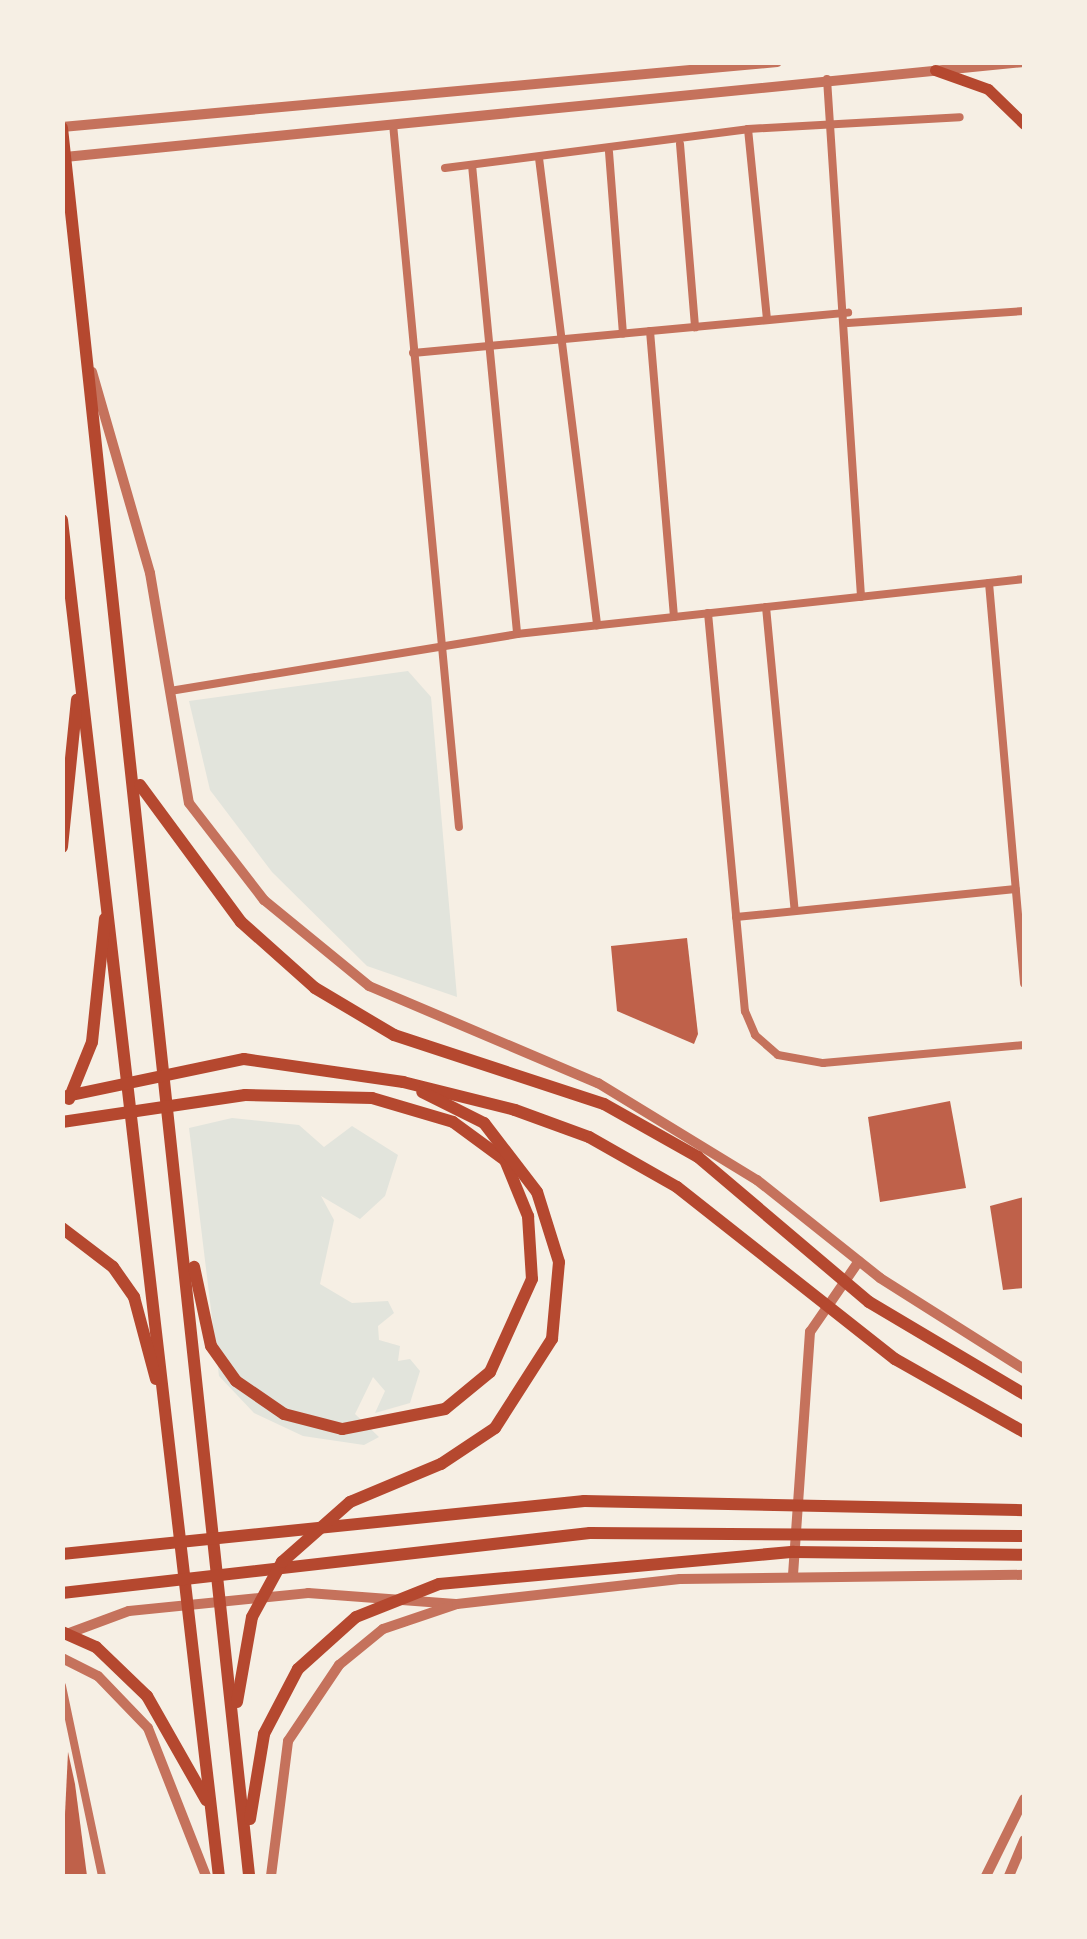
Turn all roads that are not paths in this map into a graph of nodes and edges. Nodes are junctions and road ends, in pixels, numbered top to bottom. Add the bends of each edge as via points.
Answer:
1 (777, 62) edge
2 (1024, 62) edge
3 (648, 68) edge
4 (935, 70) junction
5 (827, 79) junction
6 (960, 117) dead end
7 (393, 124) junction
8 (1024, 124) edge
9 (831, 126) junction
10 (62, 127) edge
11 (748, 128) junction
12 (680, 144) junction
13 (609, 152) junction
14 (65, 156) edge
15 (539, 158) junction
16 (472, 165) junction
17 (445, 168) dead end
18 (1024, 311) edge
19 (848, 313) junction
20 (766, 320) junction
21 (848, 324) junction
22 (694, 327) junction
23 (650, 331) junction
24 (623, 334) junction
25 (556, 340) junction
26 (488, 346) junction
27 (413, 353) junction
28 (90, 366) junction
29 (62, 520) edge
30 (1024, 580) edge
31 (989, 583) junction
32 (861, 597) junction
33 (766, 607) junction
34 (708, 613) junction
35 (116, 616) junction
36 (674, 617) junction
37 (597, 625) junction
38 (517, 634) junction
39 (442, 646) junction
40 (78, 652) junction
41 (170, 690) junction
42 (458, 827) dead end
43 (62, 846) edge
44 (1016, 889) junction
45 (108, 892) junction
46 (796, 911) junction
47 (736, 917) junction
48 (1024, 982) edge
49 (1024, 1045) edge
50 (403, 1082) junction
51 (62, 1097) edge
52 (62, 1106) edge
53 (62, 1122) edge
54 (182, 1212) junction
55 (62, 1228) edge
56 (860, 1261) junction
57 (1024, 1369) edge
58 (1024, 1394) edge
59 (166, 1415) junction
60 (1024, 1432) edge
61 (1024, 1510) edge
62 (1024, 1536) edge
63 (794, 1552) junction
64 (62, 1554) edge
65 (1024, 1555) edge
66 (1024, 1574) edge
67 (793, 1575) junction
68 (62, 1592) edge
69 (457, 1604) junction
70 (62, 1634) edge
71 (62, 1658) edge
72 (62, 1686) edge
73 (66, 1729) edge
74 (234, 1734) junction
75 (1024, 1798) edge
76 (211, 1810) junction
77 (1024, 1840) edge
78 (102, 1876) edge
79 (206, 1876) edge
80 (219, 1876) edge
81 (250, 1876) edge
82 (271, 1876) edge
83 (986, 1876) edge
84 (1009, 1876) edge

1 - 3 street
2 - 4 street
3 - 10 street
4 - 5 street
4 - 8 main road via 988,89
5 - 7 street
5 - 9 street
6 - 9 street
7 - 14 street
7 - 27 street
9 - 11 street
9 - 19 street
10 - 14 highway
11 - 12 street
11 - 20 street
12 - 13 street
12 - 22 street
13 - 15 street
13 - 24 street
14 - 28 highway
15 - 16 street
15 - 25 street
16 - 17 street
16 - 26 street
18 - 21 street
19 - 20 street
19 - 21 street
20 - 22 street
21 - 32 street
22 - 23 street
23 - 24 street
23 - 36 street
24 - 25 street
25 - 26 street
25 - 37 street
26 - 27 street
26 - 38 street
27 - 39 street
28 - 35 highway
28 - 41 street via 150,573
29 - 40 highway
30 - 31 street
31 - 32 street
31 - 44 street
32 - 33 street
33 - 34 street
33 - 46 street
34 - 36 street
34 - 47 street
35 - 54 highway
35 - 58 highway via 142,796 241,922 315,988 394,1035 520,1071 651,1130 698,1158 870,1302
36 - 37 street
37 - 38 street
38 - 39 street
39 - 41 street
39 - 42 street
40 - 43 highway via 75,780
40 - 45 highway
41 - 56 street via 190,804 264,900 368,986 598,1082 757,1180
44 - 46 street
44 - 48 street
45 - 52 highway via 92,1042
45 - 59 highway
46 - 47 street
47 - 49 street via 744,1010 778,1055 823,1063
50 - 51 highway via 244,1059
50 - 60 highway via 514,1110 627,1156 726,1221 895,1359
50 - 74 highway via 484,1123 537,1192 559,1262 552,1339 495,1428 440,1464 350,1502 282,1562 241,1653
53 - 54 highway via 246,1096 372,1098 453,1122 505,1160 528,1216 532,1279 490,1372 445,1409 342,1429 284,1414 236,1381 212,1346
54 - 74 highway
55 - 59 highway via 112,1267 134,1298
56 - 57 street
56 - 63 street via 810,1332
59 - 76 highway
61 - 64 highway via 584,1501
62 - 68 highway via 714,1530 498,1541
63 - 65 highway
63 - 67 street
63 - 81 highway via 477,1577 356,1617 298,1668 264,1734 250,1800
66 - 67 street
67 - 69 street
69 - 70 street via 308,1592 129,1612
69 - 82 street via 383,1629 339,1665 288,1741
70 - 76 highway via 96,1647 148,1696
71 - 79 street via 98,1676 148,1728
72 - 73 street
73 - 78 street
74 - 81 highway
75 - 83 street
76 - 80 highway
77 - 84 street

